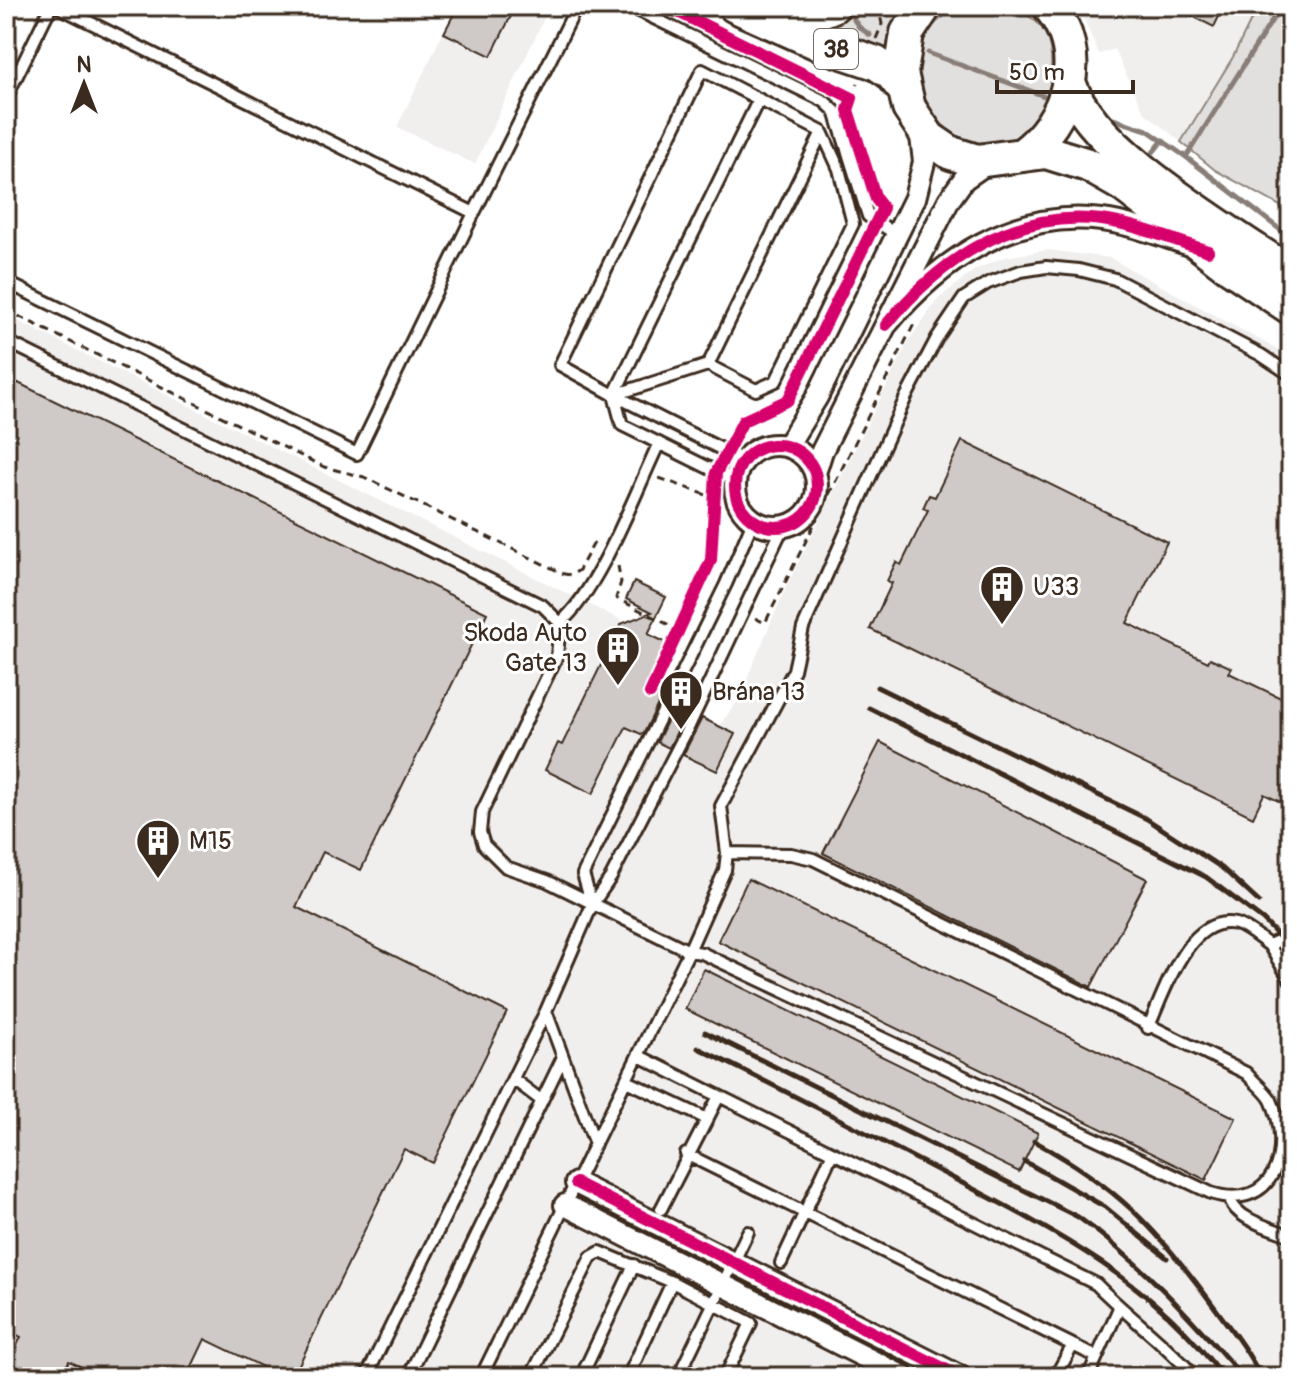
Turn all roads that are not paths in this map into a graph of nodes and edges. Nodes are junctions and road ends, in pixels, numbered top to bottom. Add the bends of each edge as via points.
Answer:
1 (54, 6) edge
2 (577, 6) edge
3 (629, 6) edge
4 (833, 6) edge
5 (925, 6) edge
6 (1049, 6) edge
7 (756, 10) edge
8 (1069, 82) junction
9 (902, 87) junction
10 (6, 98) edge
11 (759, 99) junction
12 (920, 128) junction
13 (822, 132) junction
14 (1022, 155) junction
15 (990, 161) junction
16 (474, 213) junction
17 (897, 235) junction
18 (1208, 251) junction
19 (1291, 274) edge
20 (6, 282) edge
21 (1291, 308) edge
22 (886, 325) junction
23 (6, 341) edge
24 (708, 365) junction
25 (1291, 375) edge
26 (614, 395) junction
27 (659, 443) junction
28 (787, 446) junction
29 (735, 456) junction
30 (815, 473) junction
31 (726, 477) junction
32 (753, 521) junction
33 (783, 527) junction
34 (560, 623) junction
35 (727, 853) junction
36 (592, 905) junction
37 (1291, 935) edge
38 (1269, 945) junction
39 (689, 951) junction
40 (1291, 981) edge
41 (546, 1011) junction
42 (1148, 1028) junction
43 (639, 1056) junction
44 (563, 1057) junction
45 (513, 1079) junction
46 (627, 1081) junction
47 (718, 1098) junction
48 (542, 1101) junction
49 (705, 1118) junction
50 (595, 1144) junction
51 (686, 1154) junction
52 (832, 1154) junction
53 (576, 1183) junction
54 (1230, 1199) junction
55 (565, 1205) junction
56 (661, 1209) dead end
57 (806, 1211) junction
58 (748, 1232) dead end
59 (1291, 1236) edge
60 (734, 1262) junction
61 (781, 1263) dead end
62 (634, 1265) junction
63 (672, 1282) junction
64 (718, 1294) junction
65 (1119, 1308) junction
66 (1073, 1345) junction
67 (1097, 1357) junction
68 (366, 1377) edge
69 (408, 1377) edge
70 (481, 1377) edge
71 (531, 1377) edge
72 (581, 1377) edge
73 (628, 1377) edge
74 (678, 1377) edge
75 (725, 1377) edge
76 (904, 1377) edge
77 (961, 1377) edge
78 (1055, 1377) edge
79 (1088, 1377) edge
80 (1195, 1377) edge

1 - 10 lane
1 - 16 lane
2 - 16 lane
3 - 17 lane via 824,101 835,111 868,216
4 - 7 main road via 814,14
5 - 9 main road via 903,46
6 - 8 main road via 1066,37
7 - 9 main road, 38 via 876,63
8 - 14 main road via 1054,124
8 - 19 main road via 1089,120 1146,172
9 - 12 main road, 38
11 - 13 lane
11 - 26 lane
11 - 26 lane via 702,70 560,365
12 - 15 main road, 38 via 951,153
12 - 17 street via 923,174
13 - 24 lane
13 - 24 lane via 839,169 853,224 839,253 776,381 756,390
14 - 15 main road, 38
14 - 18 main road, 38 via 1056,154 1088,165 1123,185
15 - 22 street via 957,186
16 - 20 lane via 357,454
17 - 28 street
18 - 21 main road, 38
18 - 22 street via 1105,220 1018,226 963,255
22 - 30 street
23 - 34 lane via 543,606
24 - 26 lane
25 - 35 lane via 1115,279 1079,270 1021,271 964,298 906,397 803,628 794,670 721,806
26 - 27 lane via 622,425
26 - 29 lane
27 - 31 lane
27 - 34 lane via 588,589
28 - 29 street via 763,446
28 - 30 street via 799,452
29 - 31 street
30 - 33 street via 811,507
31 - 32 street
32 - 33 street
32 - 36 lane via 583,874
33 - 36 lane via 687,730
34 - 36 lane via 557,656 482,812 480,832 484,845 506,867
35 - 39 lane via 725,870
35 - 42 lane via 813,859
36 - 39 lane
36 - 41 lane
37 - 38 lane
38 - 40 lane
38 - 42 lane via 1237,924 1212,925 1187,945
39 - 43 lane
39 - 54 lane
41 - 44 lane
41 - 45 lane
42 - 54 lane via 1246,1073 1270,1099 1280,1148 1275,1169 1263,1190
43 - 46 lane
43 - 47 lane
44 - 48 lane
44 - 50 lane
45 - 48 lane
45 - 68 lane
46 - 49 lane
46 - 50 lane
47 - 49 lane
47 - 52 lane
48 - 69 lane
49 - 51 lane
50 - 53 lane
51 - 56 lane
51 - 57 lane
52 - 57 lane
52 - 65 lane via 1096,1284
53 - 55 lane
53 - 60 street
54 - 59 lane via 1232,1207 1248,1218
55 - 64 street
55 - 70 lane
57 - 61 lane
57 - 66 lane
58 - 60 lane
60 - 64 lane
60 - 77 street
62 - 63 lane
62 - 71 lane via 606,1253 591,1257
62 - 72 lane
63 - 64 lane
63 - 73 lane
64 - 74 lane
64 - 75 lane via 751,1323
64 - 76 street
65 - 67 lane
65 - 80 lane via 1148,1328
66 - 67 lane
66 - 78 lane
67 - 79 lane

